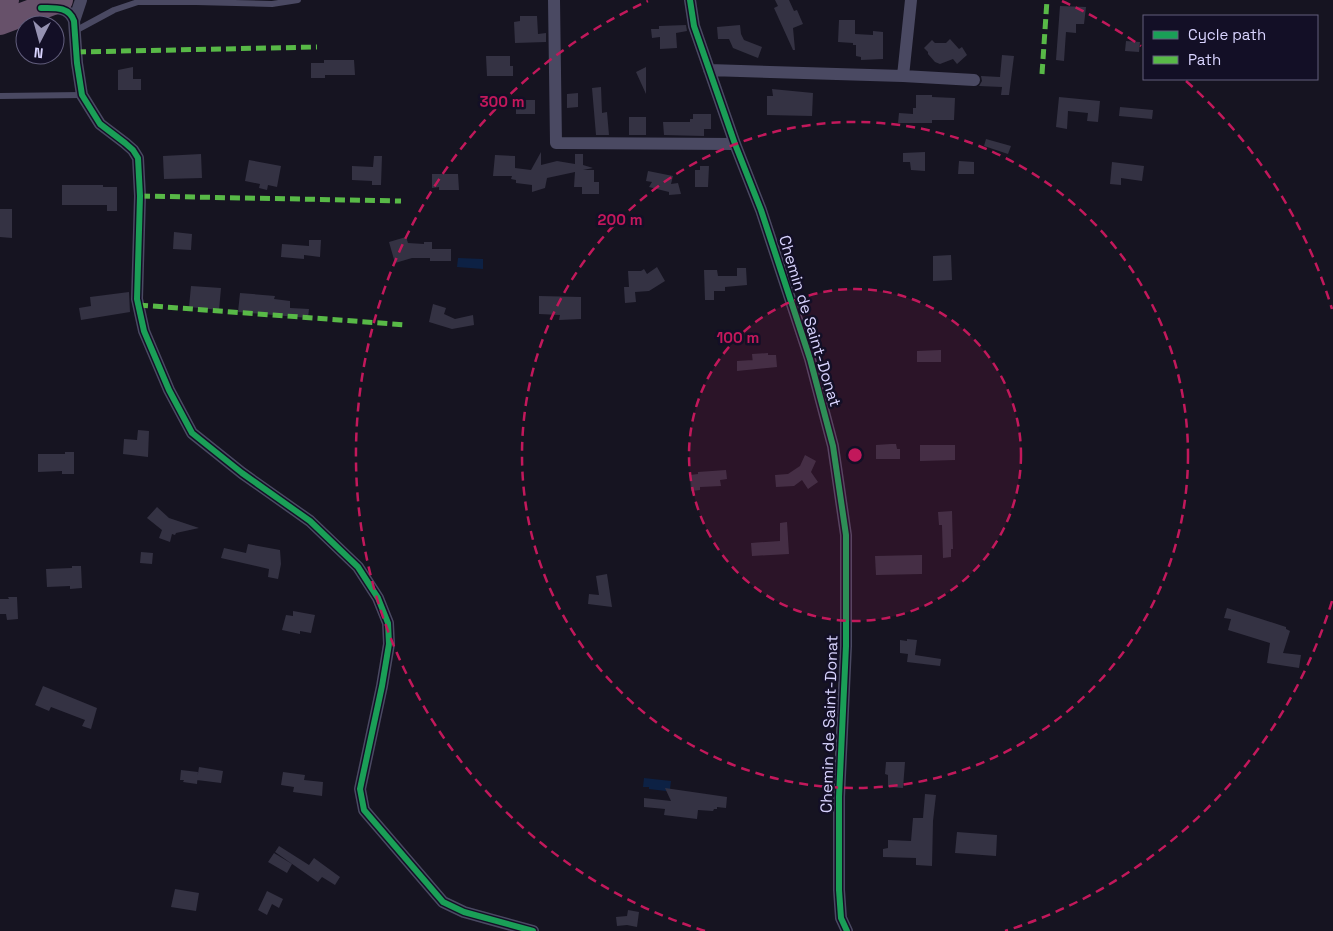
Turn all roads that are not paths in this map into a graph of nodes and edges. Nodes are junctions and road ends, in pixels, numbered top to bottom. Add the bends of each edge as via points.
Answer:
1 (7, 0) edge
2 (81, 0) edge
3 (298, 0) edge
4 (554, 0) edge
5 (690, 0) edge
6 (911, 0) edge
7 (0, 3) edge
8 (51, 4) edge
9 (0, 23) edge
10 (74, 26) junction
11 (709, 70) junction
12 (903, 76) junction
13 (974, 80) dead end
14 (82, 95) junction
15 (0, 96) edge
16 (735, 144) junction
17 (533, 931) edge
18 (847, 931) edge

1 - 7 highway
2 - 10 street
3 - 10 lane via 272,4 138,2
4 - 16 street via 556,143
5 - 11 street, Chemin de Saint-Donat via 694,26
6 - 12 street
8 - 9 highway
8 - 10 street via 72,14
10 - 14 street
11 - 12 street
11 - 16 street, Chemin de Saint-Donat
12 - 13 street
14 - 15 lane
14 - 17 street via 100,124 138,158 137,299 144,331 169,390 192,433 242,473 310,520 358,567 378,598 388,623 389,644 382,686 360,789 364,810 443,902 464,912
16 - 18 street, Chemin de Saint-Donat via 761,210 810,359 833,446 846,535 839,890 841,918

